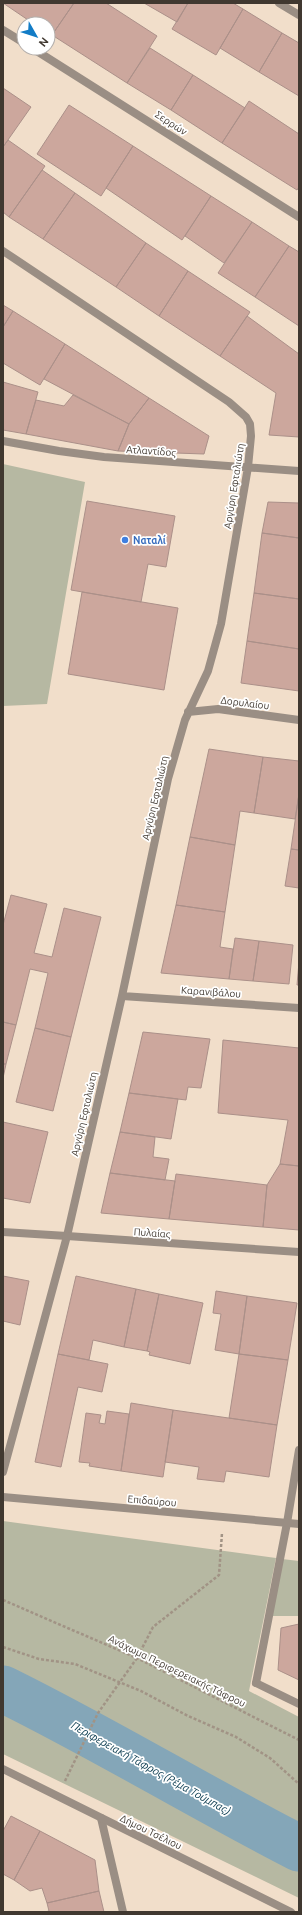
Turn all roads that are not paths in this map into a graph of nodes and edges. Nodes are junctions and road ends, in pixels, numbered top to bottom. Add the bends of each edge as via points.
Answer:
1 (279, 3) edge
2 (299, 16) edge
3 (3, 30) edge
4 (16, 38) edge
5 (45, 56) edge
6 (299, 217) edge
7 (3, 251) edge
8 (3, 441) edge
9 (248, 467) junction
10 (299, 471) edge
11 (188, 712) junction
12 (299, 720) edge
13 (122, 996) junction
14 (299, 1008) edge
15 (3, 1232) edge
16 (67, 1236) junction
17 (299, 1252) edge
18 (299, 1450) edge
19 (3, 1472) edge
20 (3, 1497) edge
21 (287, 1523) junction
22 (299, 1524) edge
23 (299, 1704) edge
24 (3, 1770) edge
25 (101, 1818) junction
26 (123, 1912) edge
27 (291, 1912) edge

1 - 2 street
3 - 4 street
5 - 6 street, Σερρών
7 - 9 street, Αργύρη Εφταλιώτη via 243,413 251,430
8 - 9 street, Ατλαντίδος via 104,457
9 - 10 street, Ατλαντίδος
9 - 11 street, Αργύρη Εφταλιώτη via 215,649 208,671
11 - 12 street, Δορυλαίου via 218,709
11 - 13 street, Αργύρη Εφταλιώτη via 168,779
13 - 14 street, Καρανιβάλου
13 - 16 street, Αργύρη Εφταλιώτη
15 - 16 street, Πυλαίας
16 - 17 street, Πυλαίας
16 - 19 street, Αργύρη Εφταλιώτη
18 - 21 street
20 - 21 street, Επιδαύρου
21 - 22 street, Επιδαύρου
21 - 23 street via 256,1683
24 - 25 street, Δήμου Τσέλιου
25 - 26 street
25 - 27 street, Δήμου Τσέλιου

